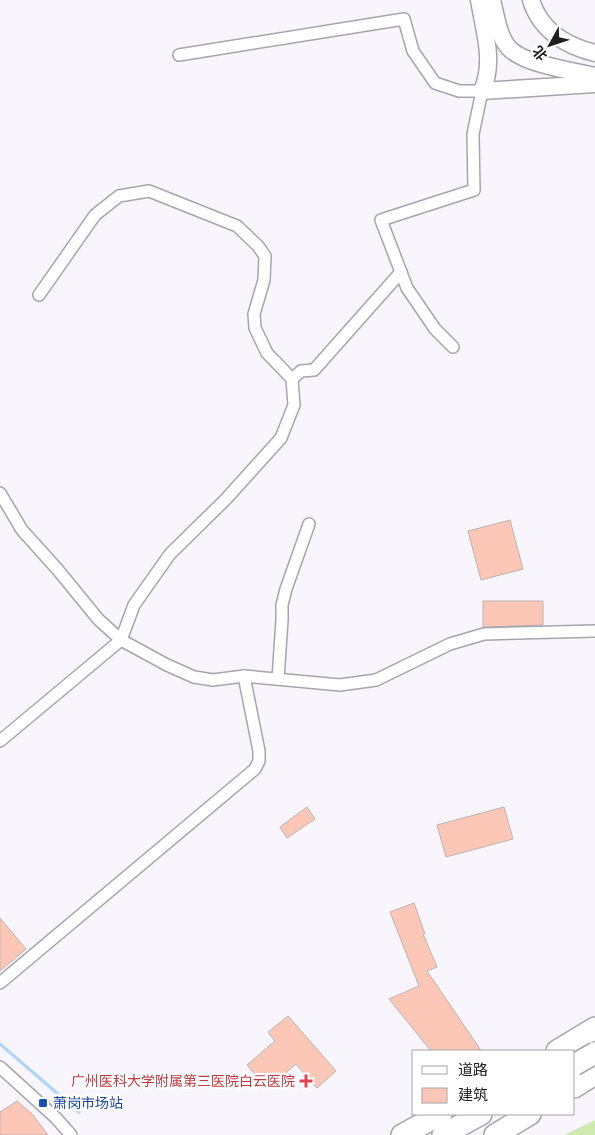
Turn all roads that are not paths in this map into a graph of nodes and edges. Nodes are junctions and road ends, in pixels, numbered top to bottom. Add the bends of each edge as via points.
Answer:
1 (479, 0) edge
2 (492, 0) edge
3 (531, 0) edge
4 (595, 53) edge
5 (179, 55) dead end
6 (595, 76) edge
7 (595, 84) edge
8 (482, 91) junction
9 (401, 272) junction
10 (39, 295) dead end
11 (453, 347) dead end
12 (292, 379) junction
13 (0, 493) edge
14 (309, 524) dead end
15 (595, 631) edge
16 (121, 640) junction
17 (244, 676) junction
18 (278, 679) junction
19 (0, 741) edge
20 (0, 983) edge
21 (595, 1028) edge
22 (595, 1033) edge
23 (560, 1050) edge
24 (560, 1050) edge
25 (595, 1053) edge
26 (575, 1063) edge
27 (0, 1068) edge
28 (595, 1069) edge
29 (595, 1074) edge
30 (575, 1081) edge
31 (575, 1086) edge
32 (439, 1115) edge
33 (454, 1115) edge
34 (479, 1115) edge
35 (490, 1115) edge
36 (516, 1115) edge
37 (528, 1115) edge
38 (71, 1135) edge
39 (402, 1135) edge
40 (421, 1135) edge
41 (443, 1135) edge
42 (458, 1135) edge
43 (481, 1135) edge
44 (495, 1135) edge

1 - 8 main road via 489,53 488,78
2 - 6 main road via 500,34 516,55
3 - 4 main road via 543,24 555,35
5 - 8 street via 404,19 412,51 435,83 459,91
7 - 8 main road
8 - 9 street via 473,134 474,190 381,220
9 - 11 street via 407,288 434,329
9 - 12 street via 314,370 301,371
10 - 12 street via 95,215 119,196 150,191 237,226 258,246 265,256 264,280 254,314 255,328 267,353
12 - 16 street via 294,405 281,438 170,554 134,605
13 - 16 street via 22,530 98,619
14 - 18 street via 282,605
15 - 18 street via 484,634 450,644 376,680 340,685
16 - 17 street via 194,677 213,680
16 - 19 street
17 - 18 street
17 - 20 street via 259,751 255,769
21 - 23 highway
22 - 24 highway
25 - 26 highway, bridge
27 - 38 street
28 - 30 main road
29 - 31 highway
32 - 39 highway
33 - 40 highway
34 - 41 highway
35 - 42 highway
36 - 43 main road
37 - 44 highway

